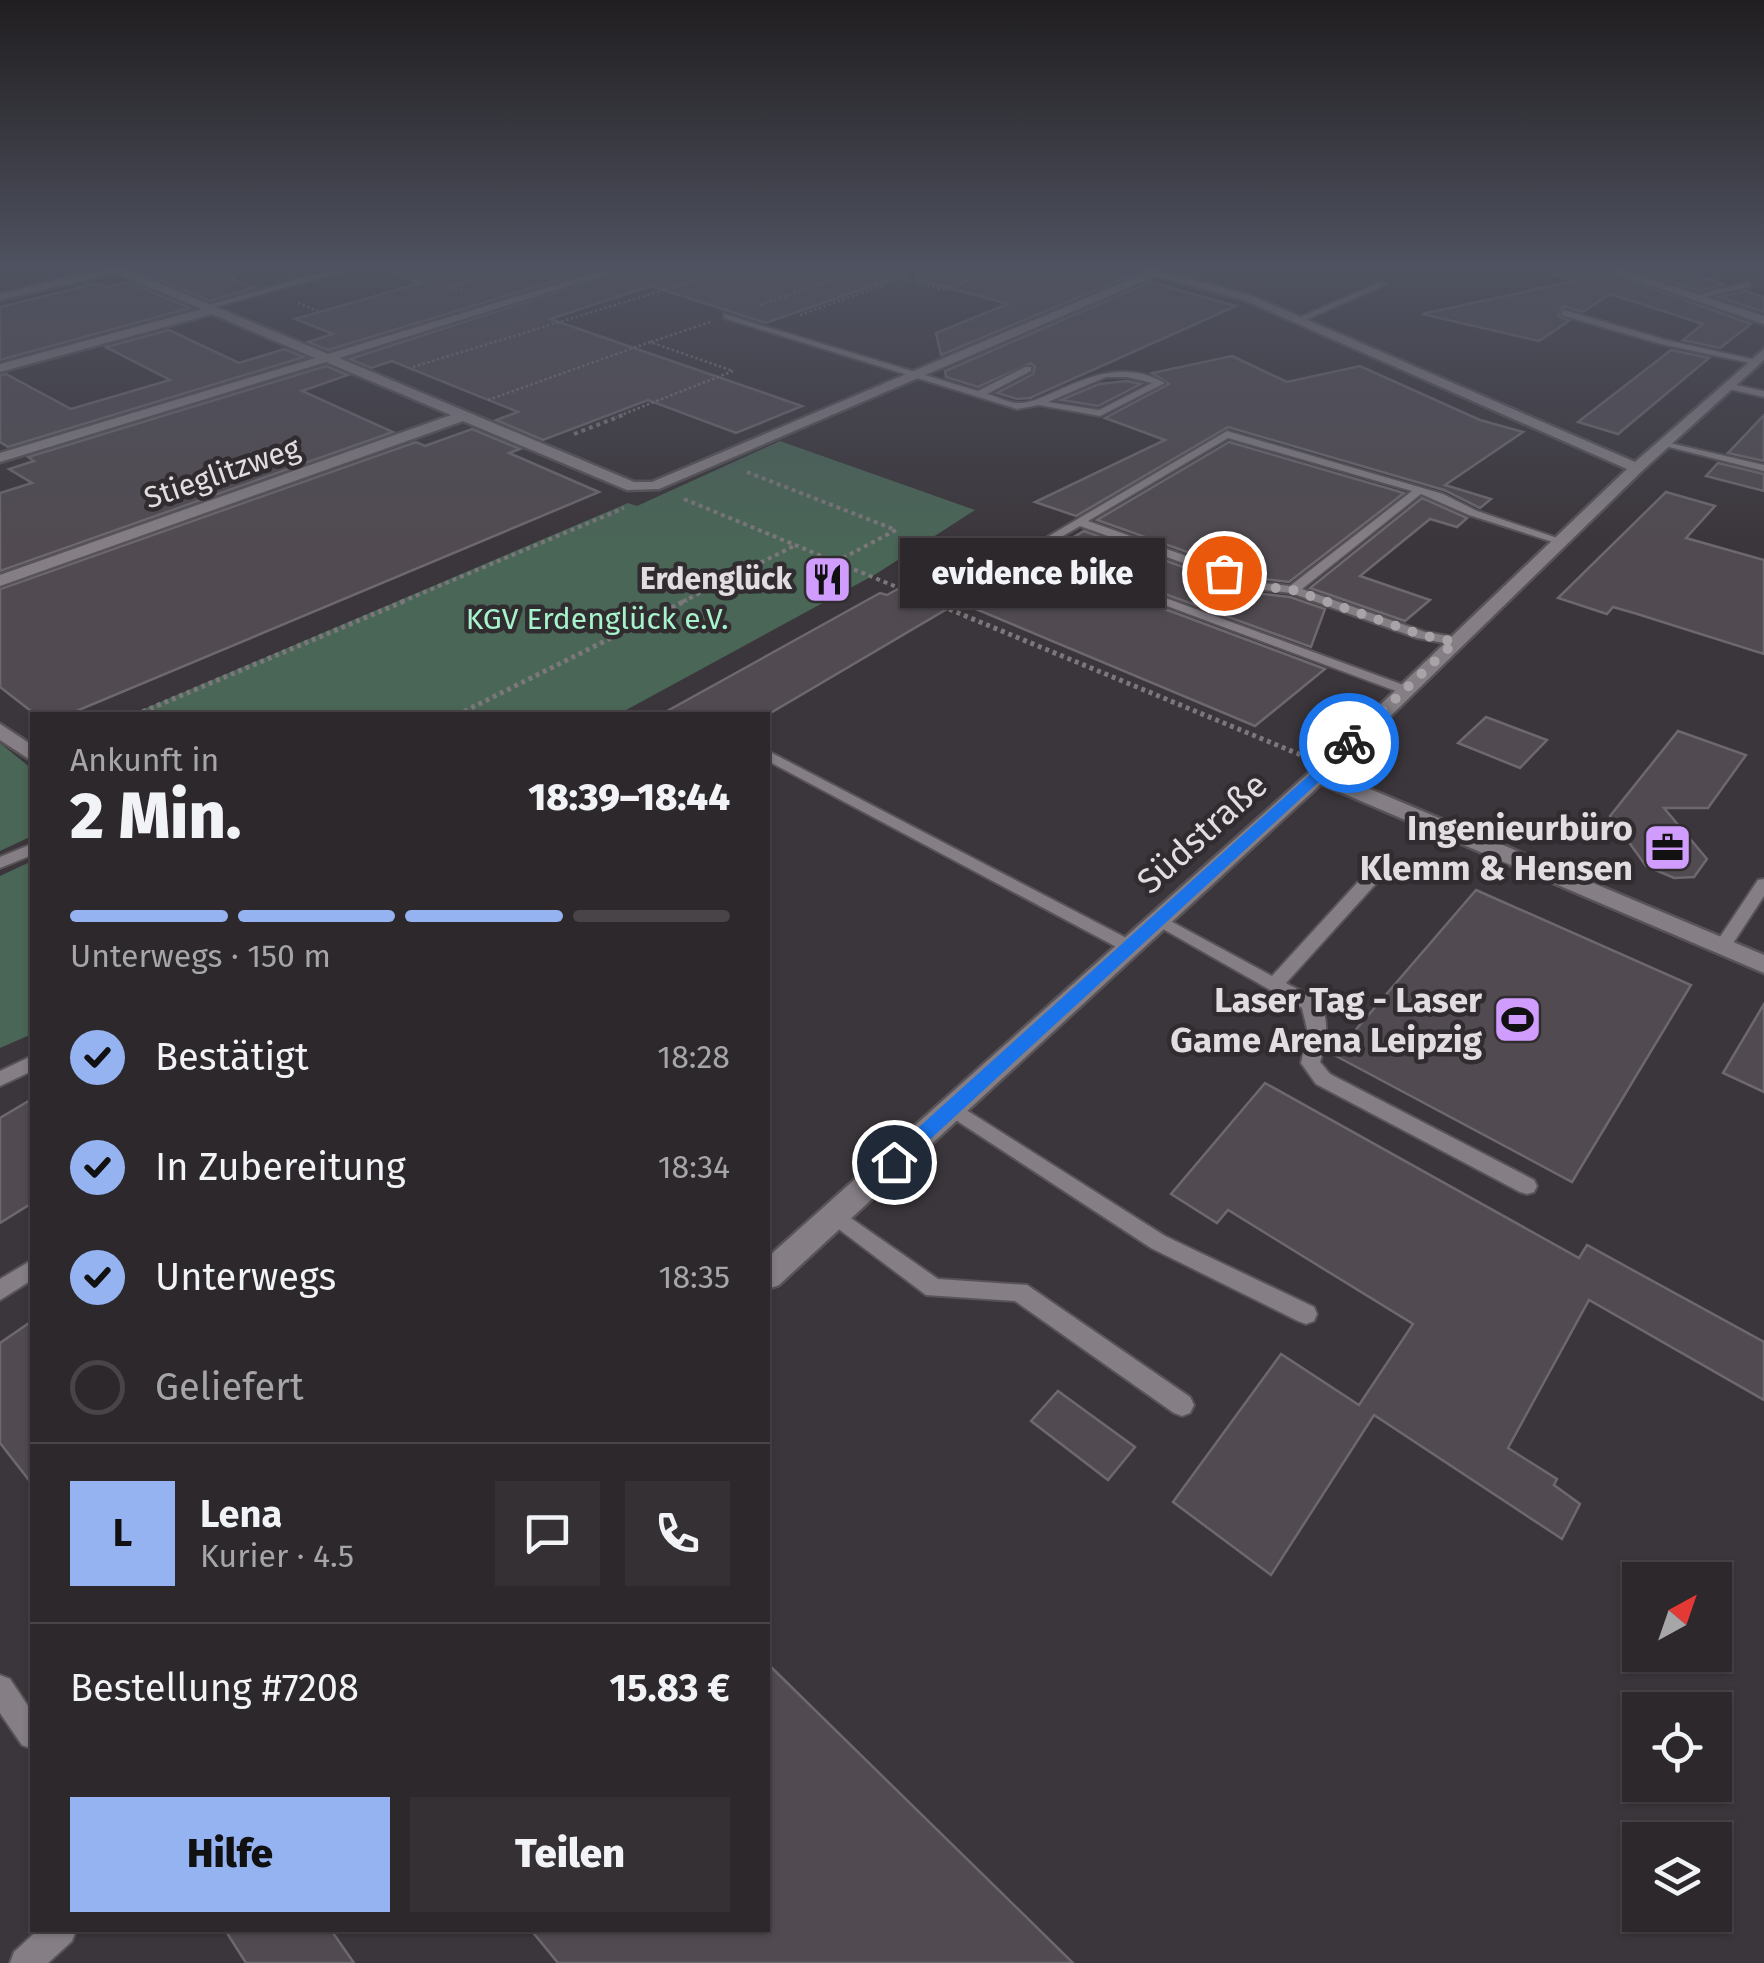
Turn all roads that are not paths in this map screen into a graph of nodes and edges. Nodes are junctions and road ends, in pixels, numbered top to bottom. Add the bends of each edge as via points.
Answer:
1 (26, 361) edge
2 (318, 361) edge
3 (332, 361) edge
4 (871, 361) edge
5 (945, 361) edge
6 (1391, 361) edge
7 (1756, 361) edge
8 (0, 368) edge
9 (1028, 369) dead end
10 (914, 374) junction
11 (1728, 386) junction
12 (979, 394) junction
13 (1764, 394) edge
14 (1043, 404) junction
15 (458, 414) junction
16 (1669, 439) junction
17 (0, 458) edge
18 (1764, 458) edge
19 (1636, 468) junction
20 (1764, 468) edge
21 (1420, 490) junction
22 (1079, 522) junction
23 (1560, 540) junction
24 (0, 581) edge
25 (1293, 590) junction
26 (1455, 642) junction
27 (1404, 690) junction
28 (0, 730) edge
29 (30, 753) edge
30 (770, 756) edge
31 (1322, 770) junction
32 (30, 850) edge
33 (1385, 863) dead end
34 (0, 864) edge
35 (1764, 884) edge
36 (1157, 921) junction
37 (1130, 947) junction
38 (1722, 947) junction
39 (1764, 965) edge
40 (1275, 984) junction
41 (30, 1064) edge
42 (0, 1079) edge
43 (952, 1108) junction
44 (1527, 1186) dead end
45 (835, 1215) junction
46 (30, 1270) edge
47 (770, 1274) edge
48 (0, 1291) edge
49 (1306, 1314) dead end
50 (1182, 1405) dead end
51 (0, 1688) edge
52 (30, 1732) edge
53 (60, 1932) edge
54 (25, 1963) edge

1 - 8 street
2 - 17 street
3 - 15 street
4 - 10 lane
5 - 10 street
6 - 19 street
7 - 11 street, Südstraße
9 - 12 lane
10 - 12 lane
10 - 15 street via 654,486 632,487
11 - 13 lane
11 - 16 street, Südstraße
12 - 14 lane via 1017,406
14 - 14 lane via 1102,374 1160,382 1100,413
15 - 24 street, Stieglitzweg
16 - 18 lane
16 - 19 street, Südstraße
16 - 20 lane
19 - 23 street, Südstraße
21 - 22 lane via 1227,434
21 - 23 lane
21 - 25 lane
22 - 25 lane via 1260,586
22 - 27 lane via 1028,552
23 - 26 street, Südstraße
25 - 26 lane
26 - 27 street, Südstraße
27 - 31 street, Südstraße
28 - 29 street
30 - 37 lane
31 - 36 street, Südstraße
31 - 38 street
32 - 34 lane
33 - 40 lane
35 - 38 lane
36 - 37 street, Südstraße
36 - 40 lane
37 - 43 street, Südstraße
38 - 39 street
40 - 44 lane via 1309,1004 1319,1021 1310,1063 1323,1079
41 - 42 lane
43 - 45 street, Südstraße
43 - 49 lane via 1158,1242
45 - 47 street, Südstraße
45 - 50 lane via 934,1288 1019,1292
46 - 48 lane
51 - 52 lane
53 - 54 lane

